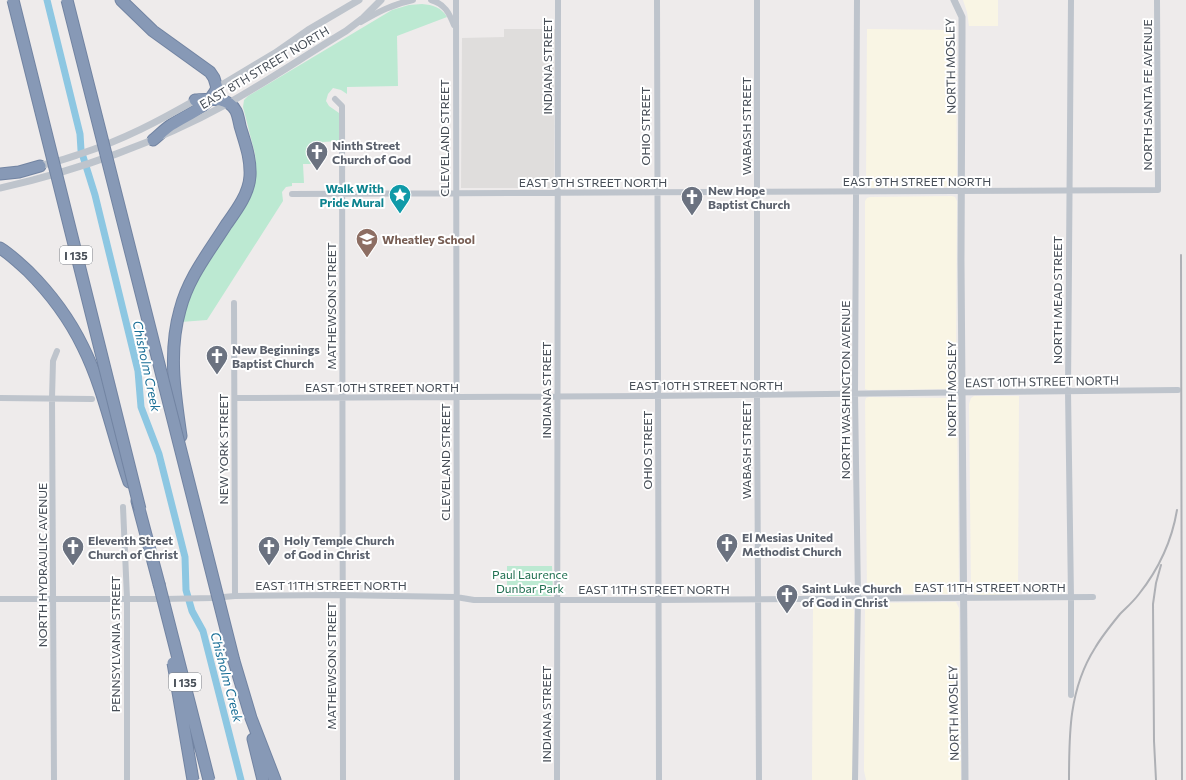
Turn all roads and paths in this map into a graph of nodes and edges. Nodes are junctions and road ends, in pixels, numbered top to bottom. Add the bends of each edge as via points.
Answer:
1 (13, 0) edge
2 (67, 0) edge
3 (121, 0) edge
4 (359, 0) edge
5 (381, 0) edge
6 (396, 0) edge
7 (413, 0) edge
8 (431, 0) edge
9 (456, 0) edge
10 (558, 0) edge
11 (657, 0) edge
12 (757, 0) edge
13 (857, 0) edge
14 (954, 0) edge
15 (1071, 0) edge
16 (1157, 0) edge
17 (385, 8) junction
18 (455, 27) junction
19 (346, 31) junction
20 (217, 88) junction
21 (211, 99) junction
22 (335, 99) dead end
23 (195, 100) junction
24 (229, 103) junction
25 (154, 140) junction
26 (40, 166) junction
27 (0, 169) edge
28 (0, 174) edge
29 (0, 188) edge
30 (1158, 190) joint
31 (1069, 191) junction
32 (758, 192) junction
33 (856, 192) junction
34 (962, 192) junction
35 (657, 193) junction
36 (292, 194) dead end
37 (455, 194) junction
38 (557, 194) junction
39 (342, 195) junction
40 (0, 248) edge
41 (234, 303) dead end
42 (57, 351) dead end
43 (1178, 390) dead end
44 (1068, 391) junction
45 (962, 392) junction
46 (855, 394) junction
47 (757, 395) junction
48 (658, 396) junction
49 (557, 397) junction
50 (0, 398) edge
51 (52, 398) junction
52 (235, 398) junction
53 (342, 398) junction
54 (455, 398) junction
55 (92, 399) dead end
56 (186, 474) junction
57 (123, 507) dead end
58 (140, 509) junction
59 (160, 584) junction
60 (342, 595) junction
61 (235, 596) junction
62 (1071, 597) junction
63 (127, 598) junction
64 (456, 598) junction
65 (963, 598) junction
66 (1093, 598) dead end
67 (0, 599) edge
68 (53, 599) junction
69 (858, 599) junction
70 (557, 600) junction
71 (658, 600) junction
72 (758, 600) junction
73 (234, 661) junction
74 (1071, 695) dead end
75 (54, 780) edge
76 (127, 780) edge
77 (193, 780) edge
78 (209, 780) edge
79 (263, 780) edge
80 (275, 780) edge
81 (343, 780) edge
82 (457, 780) edge
83 (557, 780) edge
84 (659, 780) edge
85 (759, 780) edge
86 (855, 780) edge
87 (965, 780) edge

1 - 58 highway, I 135, bridge
2 - 56 highway, bridge
3 - 20 highway via 153,31 210,72
4 - 20 street, EAST 8TH STREET NORTH
5 - 19 street
6 - 17 street, EAST 8TH STREET NORTH
7 - 17 street, EAST 8TH STREET NORTH
8 - 18 street via 445,8
9 - 18 street, CLEVELAND STREET
10 - 38 street, INDIANA STREET
11 - 35 street, OHIO STREET
12 - 32 street, WABASH STREET
13 - 33 street, NORTH WASHINGTON AVENUE
14 - 34 street, NORTH MOSLEY via 962,17
15 - 31 street, NORTH MEAD STREET
16 - 30 street, NORTH SANTA FE AVENUE
17 - 19 street, EAST 8TH STREET NORTH
18 - 37 street, CLEVELAND STREET
19 - 24 street, EAST 8TH STREET NORTH
20 - 21 highway
20 - 23 street, EAST 8TH STREET NORTH
21 - 23 highway
21 - 24 highway
21 - 25 highway via 171,125
22 - 39 street, MATHEWSON STREET via 342,106
23 - 26 street, EAST 8TH STREET NORTH via 162,120 103,147
24 - 25 street, EAST 8TH STREET NORTH
24 - 56 highway, bridge via 236,111 247,147 250,177 246,192 236,210 193,277 180,309 174,338 173,373
25 - 29 street, EAST 8TH STREET NORTH via 59,172
26 - 27 street
26 - 28 highway
30 - 31 street, EAST 9TH STREET NORTH
31 - 34 street, EAST 9TH STREET NORTH
31 - 44 street, NORTH MEAD STREET
32 - 33 street, EAST 9TH STREET NORTH
32 - 35 street, EAST 9TH STREET NORTH
32 - 47 street, WABASH STREET
33 - 34 street, EAST 9TH STREET NORTH
33 - 46 street, NORTH WASHINGTON AVENUE
34 - 45 street, NORTH MOSLEY
35 - 38 street, EAST 9TH STREET NORTH
35 - 48 street, OHIO STREET
36 - 39 street, EAST 9TH STREET NORTH
37 - 38 street, EAST 9TH STREET NORTH
37 - 39 street, EAST 9TH STREET NORTH
37 - 54 street, CLEVELAND STREET
38 - 49 street, INDIANA STREET
39 - 53 street, MATHEWSON STREET
40 - 58 highway, bridge via 42,284 73,327 91,366
41 - 52 street, NEW YORK STREET
42 - 51 street, NORTH HYDRAULIC AVENUE via 53,361
43 - 44 street, EAST 10TH STREET NORTH
44 - 45 street, EAST 10TH STREET NORTH
44 - 62 street, NORTH MEAD STREET
45 - 46 street, EAST 10TH STREET NORTH
45 - 65 street, NORTH MOSLEY
46 - 47 street, EAST 10TH STREET NORTH
46 - 69 street, NORTH WASHINGTON AVENUE
47 - 48 street, EAST 10TH STREET NORTH
47 - 72 street, WABASH STREET
48 - 49 street, EAST 10TH STREET NORTH
48 - 71 street, OHIO STREET
49 - 54 street, EAST 10TH STREET NORTH
49 - 70 street, INDIANA STREET
50 - 51 street
51 - 55 street
51 - 68 street, NORTH HYDRAULIC AVENUE
52 - 53 street, EAST 10TH STREET NORTH
52 - 61 street, NEW YORK STREET
53 - 54 street, EAST 10TH STREET NORTH
53 - 60 street, MATHEWSON STREET
54 - 64 street, CLEVELAND STREET
56 - 73 highway, bridge
57 - 63 street, PENNSYLVANIA STREET
58 - 59 highway, I 135
59 - 77 highway, bridge
59 - 78 highway, I 135, bridge
60 - 61 street, EAST 11TH STREET NORTH
60 - 64 street, EAST 11TH STREET NORTH
60 - 81 street, MATHEWSON STREET
61 - 63 street, EAST 11TH STREET NORTH
62 - 65 street, EAST 11TH STREET NORTH
62 - 66 street, EAST 11TH STREET NORTH
62 - 74 street, NORTH MEAD STREET
63 - 68 street, EAST 11TH STREET NORTH
63 - 76 street, PENNSYLVANIA STREET
64 - 70 street, EAST 11TH STREET NORTH
64 - 82 street, CLEVELAND STREET
65 - 69 street, EAST 11TH STREET NORTH
65 - 87 street, NORTH MOSLEY
67 - 68 street, EAST 11TH STREET NORTH
68 - 75 street, NORTH HYDRAULIC AVENUE
69 - 72 street, EAST 11TH STREET NORTH
69 - 86 street, NORTH WASHINGTON AVENUE
70 - 71 street, EAST 11TH STREET NORTH
70 - 83 street, INDIANA STREET
71 - 72 street, EAST 11TH STREET NORTH
71 - 84 street, OHIO STREET
72 - 85 street, WABASH STREET
73 - 79 highway
73 - 80 highway via 251,718

